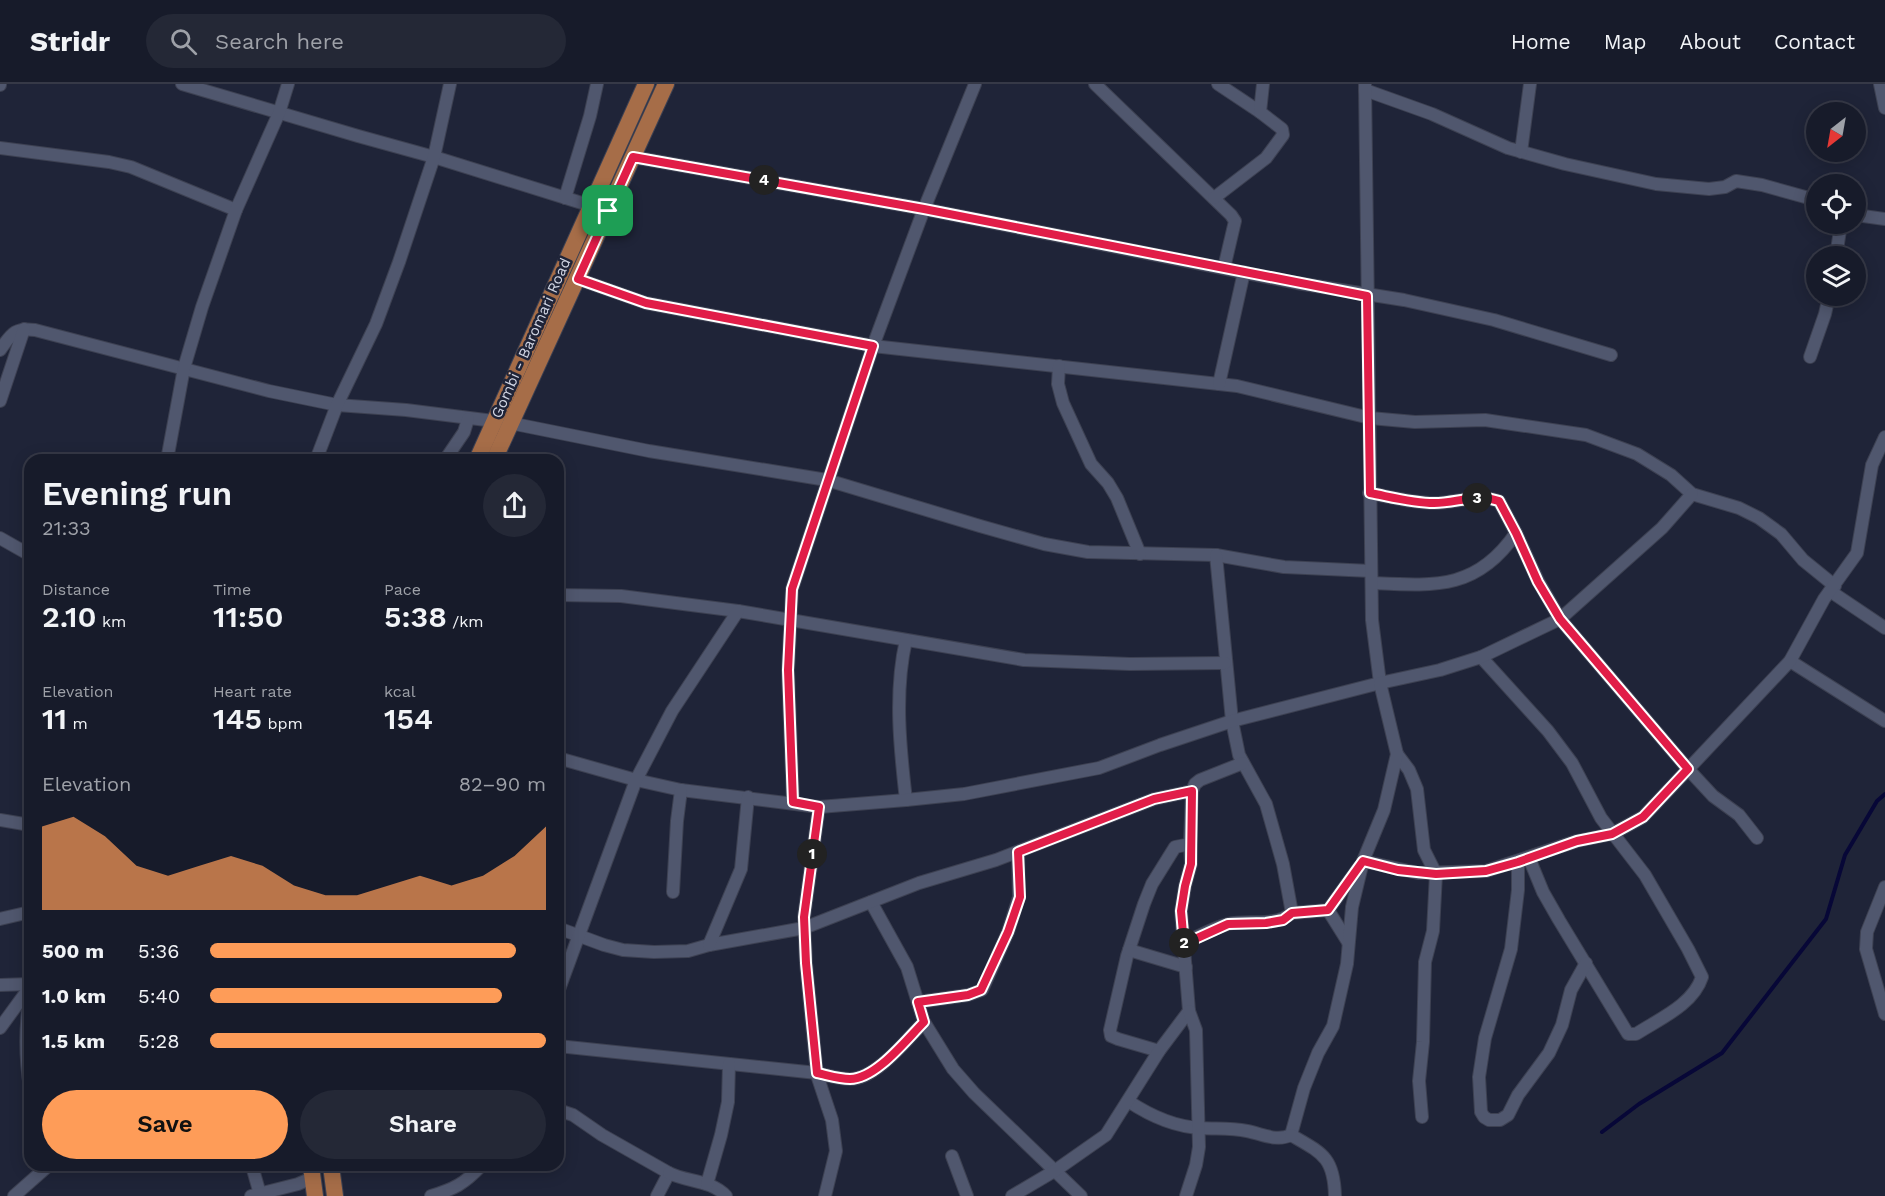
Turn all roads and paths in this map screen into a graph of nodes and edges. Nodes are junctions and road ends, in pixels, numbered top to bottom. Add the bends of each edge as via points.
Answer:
1 (182, 84) edge
2 (288, 84) edge
3 (450, 84) edge
4 (597, 84) edge
5 (646, 84) edge
6 (666, 84) edge
7 (975, 84) edge
8 (1095, 84) edge
9 (1218, 84) edge
10 (1263, 84) edge
11 (1530, 84) edge
12 (1880, 84) edge
13 (1365, 87) edge
14 (1885, 108) edge
15 (1260, 112) junction
16 (279, 113) junction
17 (0, 148) edge
18 (1521, 152) junction
19 (434, 157) junction
20 (633, 157) junction
21 (1806, 197) edge
22 (565, 198) junction
23 (1214, 198) junction
24 (590, 206) junction
25 (924, 209) junction
26 (236, 210) junction
27 (608, 211) junction
28 (1866, 216) edge
29 (1885, 219) edge
30 (1224, 268) junction
31 (1244, 272) junction
32 (578, 279) junction
33 (1367, 296) junction
34 (1827, 306) edge
35 (24, 328) junction
36 (873, 346) junction
37 (0, 350) edge
38 (1611, 355) dead end
39 (1810, 357) dead end
40 (1059, 366) junction
41 (184, 368) junction
42 (1219, 384) junction
43 (0, 401) edge
44 (337, 405) junction
45 (1370, 418) junction
46 (468, 419) junction
47 (502, 422) junction
48 (1885, 437) edge
49 (168, 454) edge
50 (318, 454) edge
51 (449, 454) edge
52 (481, 454) edge
53 (495, 454) edge
54 (827, 480) junction
55 (1370, 493) junction
56 (1692, 494) junction
57 (1516, 533) junction
58 (0, 538) edge
59 (24, 552) edge
60 (1140, 554) junction
61 (1216, 555) junction
62 (1371, 577) junction
63 (1833, 588) junction
64 (564, 595) edge
65 (738, 611) junction
66 (1560, 619) junction
67 (790, 620) junction
68 (1885, 628) edge
69 (906, 640) junction
70 (1481, 657) junction
71 (1790, 661) junction
72 (1225, 663) junction
73 (1380, 683) junction
74 (1232, 721) junction
75 (1885, 721) edge
76 (1397, 754) junction
77 (564, 760) edge
78 (1243, 763) junction
79 (1688, 769) junction
80 (636, 780) junction
81 (681, 790) junction
82 (1192, 791) junction
83 (748, 797) junction
84 (906, 801) junction
85 (793, 802) junction
86 (819, 807) junction
87 (0, 820) edge
88 (24, 824) edge
89 (1612, 834) junction
90 (1757, 838) dead end
91 (1190, 844) junction
92 (1018, 852) junction
93 (1523, 860) junction
94 (1363, 861) junction
95 (1436, 874) junction
96 (1885, 887) edge
97 (673, 892) dead end
98 (871, 902) junction
99 (1328, 910) junction
100 (24, 913) edge
101 (1292, 913) junction
102 (0, 919) edge
103 (804, 928) junction
104 (564, 930) edge
105 (579, 935) junction
106 (1348, 942) junction
107 (1184, 944) junction
108 (709, 945) junction
109 (1129, 950) junction
110 (1586, 963) junction
111 (1186, 967) junction
112 (564, 977) edge
113 (0, 985) edge
114 (24, 985) edge
115 (24, 994) edge
116 (918, 1002) junction
117 (1189, 1011) junction
118 (1885, 1014) edge
119 (924, 1022) junction
120 (0, 1028) edge
121 (564, 1047) edge
122 (1159, 1051) junction
123 (729, 1064) junction
124 (817, 1073) junction
125 (1128, 1101) junction
126 (564, 1112) edge
127 (1422, 1117) dead end
128 (1200, 1128) junction
129 (1291, 1135) junction
130 (952, 1156) dead end
131 (1056, 1170) junction
132 (42, 1171) edge
133 (253, 1171) edge
134 (332, 1171) edge
135 (476, 1171) edge
136 (312, 1172) edge
137 (669, 1173) junction
138 (707, 1184) junction
139 (256, 1195) edge
140 (14, 1196) edge
141 (315, 1196) edge
142 (335, 1196) edge
143 (431, 1196) edge
144 (657, 1196) edge
145 (726, 1196) edge
146 (825, 1196) edge
147 (967, 1196) edge
148 (1012, 1196) edge
149 (1081, 1196) edge
150 (1186, 1196) edge
151 (1335, 1196) edge

1 - 16 street
2 - 16 street
3 - 19 street
4 - 22 street
5 - 24 main road, Gombi - Baromari Road
6 - 20 main road, Gombi - Baromari Road
7 - 25 street
8 - 23 street
9 - 15 street
10 - 15 street
11 - 18 street
12 - 14 street
13 - 18 street
13 - 33 street
15 - 23 street via 1282,129 1283,135 1266,158
16 - 19 street
16 - 26 street
17 - 26 street via 131,167
18 - 21 street via 1656,184 1709,189 1736,181
19 - 22 street
19 - 44 street via 376,324
20 - 25 street
20 - 27 main road, Gombi - Baromari Road
22 - 24 street
23 - 30 street via 1235,221
24 - 27 street
24 - 47 main road, Gombi - Baromari Road
25 - 30 street
25 - 36 street
26 - 41 street
27 - 32 main road, Gombi - Baromari Road
28 - 29 street
30 - 31 street
31 - 33 street
31 - 42 street
32 - 36 street via 646,303
32 - 47 main road, Gombi - Baromari Road
33 - 38 street via 1494,320
33 - 45 street
34 - 39 street
35 - 37 street via 12,333
35 - 41 street
35 - 43 street
36 - 40 street
36 - 54 street
40 - 42 street
40 - 60 street via 1058,384 1064,403 1091,464 1117,498
41 - 44 street
41 - 49 street
42 - 45 street
44 - 46 street
44 - 50 street
45 - 55 street
45 - 56 street via 1415,422 1485,420 1586,435 1637,454 1671,475
46 - 47 street
46 - 51 street
47 - 52 main road, Gombi - Baromari Road
47 - 53 main road, Gombi - Baromari Road
47 - 54 street
48 - 63 street via 1872,465 1857,554
54 - 60 street via 1044,544 1088,552
54 - 67 street via 792,589
55 - 57 street via 1435,503 1488,497 1499,501
55 - 62 street
56 - 63 street via 1759,518
56 - 66 street via 1662,528
57 - 62 street via 1507,547 1481,570 1463,578 1440,584
57 - 66 street
58 - 59 street
60 - 61 street
61 - 62 street
61 - 72 street
62 - 73 street
63 - 68 street
63 - 71 street
64 - 65 street via 621,596
65 - 67 street
65 - 80 street via 672,711
66 - 70 street
66 - 79 street
67 - 69 street
67 - 85 street
69 - 72 street via 1024,660
69 - 84 street via 901,664 900,736
70 - 73 street
70 - 89 street via 1572,763
71 - 75 street
71 - 79 street
72 - 74 street
73 - 74 street
73 - 76 street
74 - 78 street
74 - 84 street via 1099,768
76 - 94 street via 1384,810
76 - 95 street via 1418,789 1424,850
77 - 80 street
78 - 82 street via 1200,780
78 - 101 street via 1266,804
79 - 89 street via 1643,817
79 - 90 street via 1713,796 1739,815
80 - 81 street
80 - 105 street
81 - 83 street
81 - 97 street
82 - 91 street
82 - 92 street via 1154,799
83 - 85 street
83 - 108 street via 741,869
84 - 86 street
85 - 86 street
86 - 103 street
87 - 88 street
89 - 93 street via 1577,841
89 - 110 street via 1645,875 1702,977 1691,997 1636,1035 1628,1034
91 - 107 street via 1191,864 1181,911
91 - 109 street via 1175,847 1162,865
92 - 98 street
92 - 116 street via 1020,897 981,990
93 - 95 street via 1486,871
93 - 110 street
93 - 110 street via 1511,949 1485,1038 1479,1077 1484,1117 1500,1120 1508,1115 1549,1053 1562,1025 1571,990
94 - 95 street
94 - 99 street
94 - 106 street
95 - 127 street via 1433,931 1425,962 1419,1081
96 - 118 street via 1867,932 1866,949
98 - 103 street
98 - 116 street via 907,967
99 - 101 street
99 - 106 street
100 - 102 street
101 - 107 street via 1283,920 1266,923 1228,924
103 - 108 street
103 - 124 street
104 - 105 street
105 - 108 street via 623,950 688,951
105 - 112 street
106 - 129 street via 1333,1026 1304,1088
107 - 111 street
109 - 111 street
109 - 122 street via 1111,1036
111 - 117 street
113 - 114 street
115 - 120 street
116 - 119 street
117 - 122 street
117 - 128 street via 1196,1030
119 - 124 street via 866,1075 850,1079
119 - 131 street via 953,1069 974,1093
121 - 123 street
122 - 125 street
123 - 124 street
123 - 138 street via 728,1102
124 - 146 street via 832,1120 836,1151
125 - 128 street via 1169,1122
125 - 131 street via 1106,1135
126 - 137 street
128 - 129 street via 1229,1128 1283,1139
128 - 150 street via 1196,1165
129 - 151 street via 1329,1162
130 - 147 street
131 - 148 street
131 - 149 street
132 - 140 street
133 - 139 street
134 - 142 main road
135 - 143 street via 452,1190
136 - 139 street via 298,1184
136 - 141 main road
137 - 138 street
137 - 144 street
138 - 145 street

